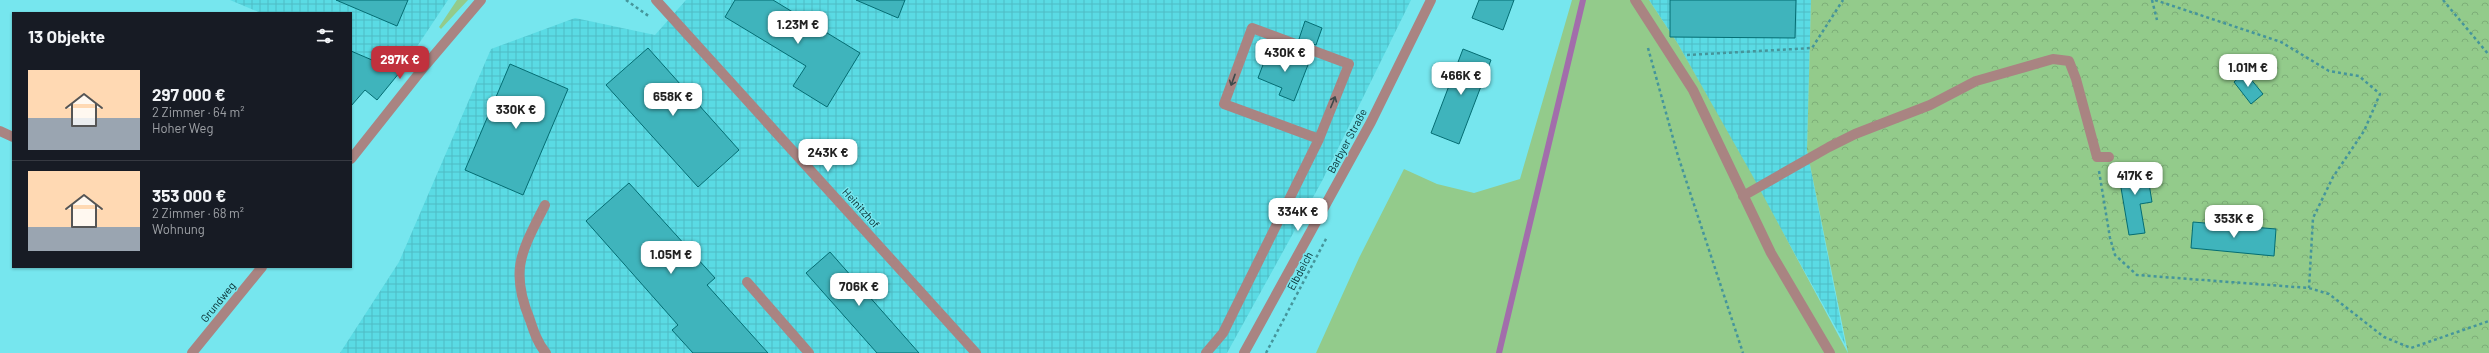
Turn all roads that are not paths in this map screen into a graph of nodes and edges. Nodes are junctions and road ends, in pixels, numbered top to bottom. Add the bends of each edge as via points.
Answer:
1 (481, 0) edge
2 (490, 0) edge
3 (651, 0) edge
4 (656, 0) edge
5 (1431, 0) edge
6 (1635, 0) edge
7 (664, 8) junction
8 (466, 17) junction
9 (0, 132) edge
10 (12, 137) edge
11 (1319, 139) junction
12 (2109, 157) dead end
13 (352, 158) edge
14 (1744, 196) junction
15 (545, 205) dead end
16 (261, 268) edge
17 (747, 282) dead end
18 (192, 353) edge
19 (546, 353) edge
20 (809, 353) edge
21 (976, 353) edge
22 (1206, 353) edge
23 (1244, 353) edge
24 (1830, 353) edge

1 - 8 street
2 - 8 street
3 - 7 street, Heinitzhof
4 - 7 street, Heinitzhof
5 - 23 street, Barbyer Straße via 1371,122
6 - 14 street via 1693,90
7 - 21 street, Heinitzhof
8 - 13 street
9 - 10 street
11 -> 11 street via 1349,64 1252,28 1224,104
11 - 22 street via 1223,332
12 - 14 street via 2097,157 2069,61 2053,58 1976,81 1930,105 1855,134
14 - 24 street via 1771,254
15 - 19 street via 523,248 518,279 526,312
16 - 18 street, Grundweg
17 - 20 street

